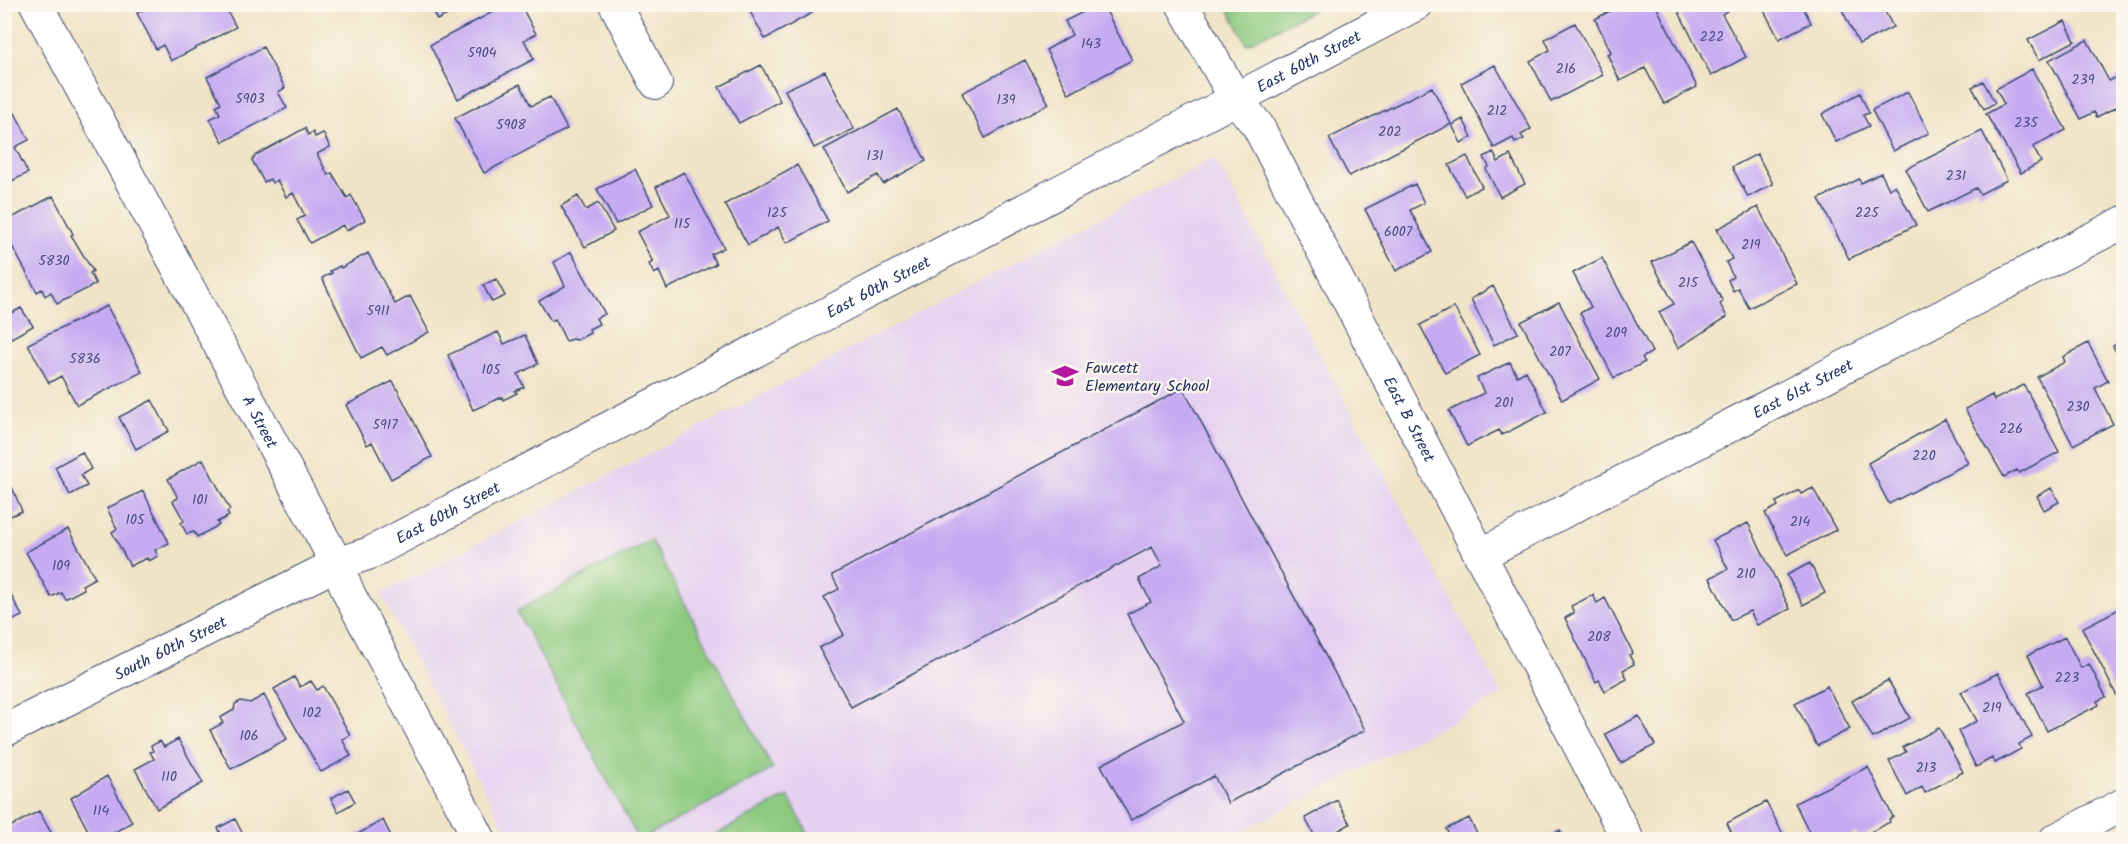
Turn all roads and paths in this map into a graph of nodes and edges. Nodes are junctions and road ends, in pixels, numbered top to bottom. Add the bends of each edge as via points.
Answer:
1 (36, 4) edge
2 (615, 4) edge
3 (1182, 4) edge
4 (1416, 4) edge
5 (656, 83) dead end
6 (1235, 98) junction
7 (2124, 222) edge
8 (1480, 555) junction
9 (337, 564) junction
10 (4, 731) edge
11 (2124, 804) edge
12 (480, 840) edge
13 (1628, 840) edge
14 (2055, 840) edge

1 - 9 street, A Street
2 - 5 street
3 - 6 street, East B Street
4 - 6 street, East 60th Street
6 - 8 street, East B Street via 1258,126
6 - 9 street, East 60th Street via 370,553
7 - 8 street, East 61st Street
8 - 13 street, East B Street
9 - 10 street, South 60th Street
9 - 12 street, A Street via 349,594
11 - 14 street

